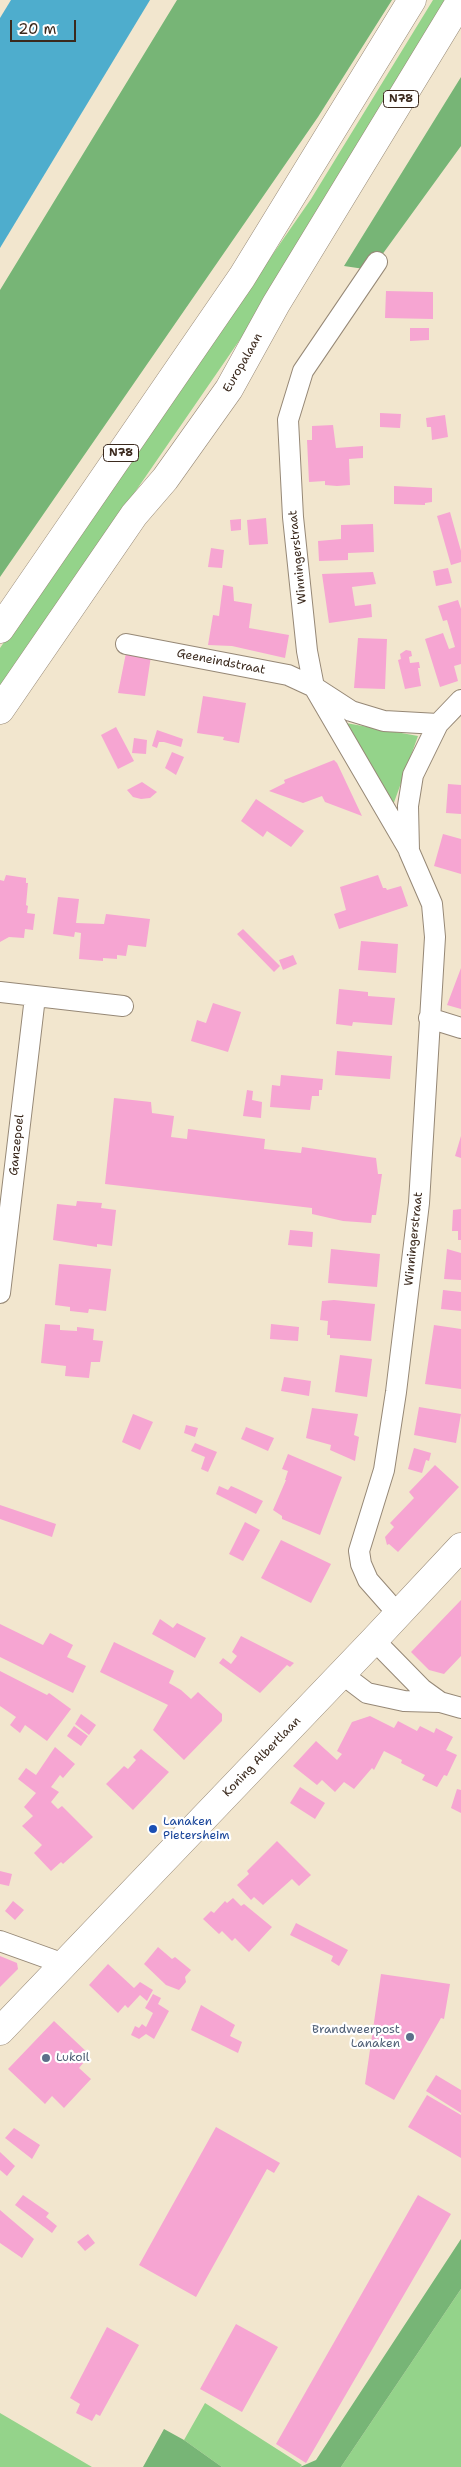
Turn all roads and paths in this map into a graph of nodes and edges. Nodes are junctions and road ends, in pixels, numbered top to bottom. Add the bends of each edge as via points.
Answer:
1 (412, 0) edge
2 (461, 0) edge
3 (377, 262) dead end
4 (0, 629) edge
5 (126, 644) dead end
6 (314, 687) junction
7 (461, 700) edge
8 (0, 710) edge
9 (438, 724) junction
10 (409, 851) junction
11 (0, 992) edge
12 (35, 997) junction
13 (123, 1006) dead end
14 (429, 1018) junction
15 (461, 1028) edge
16 (0, 1293) edge
17 (461, 1547) edge
18 (398, 1614) junction
19 (374, 1640) junction
20 (342, 1674) junction
21 (440, 1702) junction
22 (461, 1708) edge
23 (0, 1940) edge
24 (64, 1964) junction
25 (0, 2031) edge

1 - 4 main road, N78 via 242,277
2 - 8 main road, Europalaan / N78 via 276,304 229,389 165,479 134,515
3 - 6 street, Winningerstraat via 303,371 288,420 293,517 307,651
5 - 6 street, Geeneindstraat via 288,675
6 - 9 street, Geeneindstraat via 351,711 384,721
6 - 10 street, Winningerstraat
7 - 9 street, Winningerstraat
9 - 10 street, Winningerstraat via 413,775 408,806
10 - 14 street, Winningerstraat via 432,904 435,937
11 - 12 street
12 - 13 street
12 - 16 street, Ganzepoel
14 - 15 street
14 - 18 street, Winningerstraat via 419,1202 396,1392 384,1470 359,1551 368,1580
17 - 18 main road, Koning Albertlaan
18 - 19 main road, Koning Albertlaan
19 - 20 main road, Koning Albertlaan
19 - 21 street via 422,1689
20 - 21 street via 367,1693 404,1701
20 - 24 main road, Koning Albertlaan
21 - 22 street
23 - 24 street
24 - 25 main road, Koning Albertlaan

